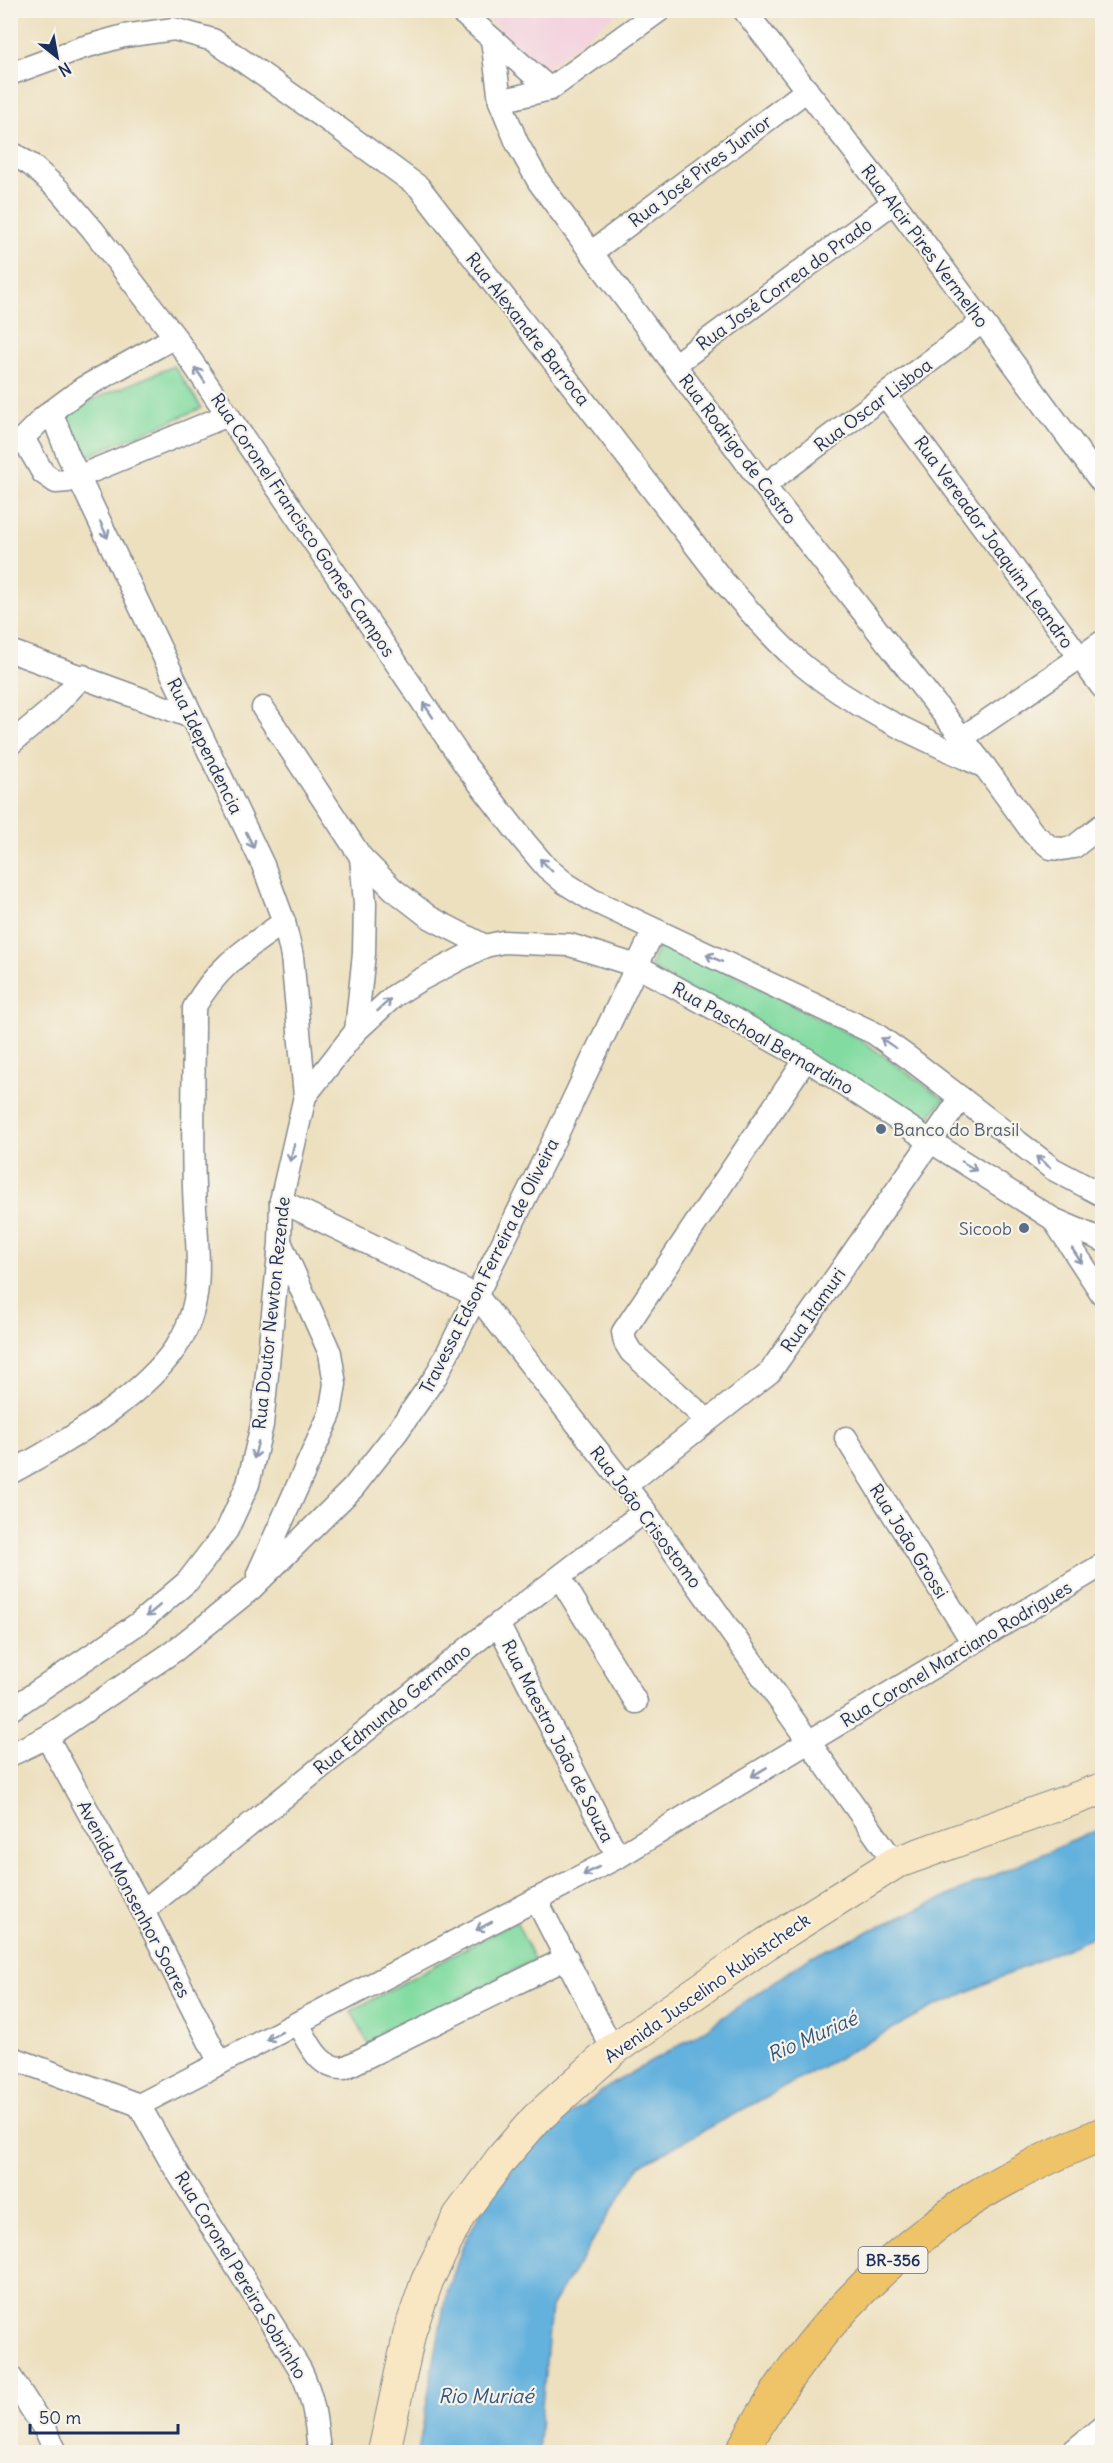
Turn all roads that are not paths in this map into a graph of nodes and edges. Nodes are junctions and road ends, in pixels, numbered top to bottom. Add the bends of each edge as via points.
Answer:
1 (459, 10) edge
2 (660, 10) edge
3 (744, 10) edge
4 (492, 39) junction
5 (10, 74) edge
6 (550, 89) junction
7 (807, 90) junction
8 (500, 101) junction
9 (10, 152) edge
10 (894, 202) junction
11 (592, 252) junction
12 (982, 322) junction
13 (175, 337) junction
14 (674, 364) junction
15 (886, 396) junction
16 (51, 411) junction
17 (228, 415) junction
18 (17, 442) edge
19 (80, 477) junction
20 (1102, 483) edge
21 (764, 486) junction
22 (1102, 642) edge
23 (10, 651) edge
24 (1079, 657) junction
25 (83, 676) junction
26 (1102, 687) edge
27 (262, 708) dead end
28 (191, 717) junction
29 (962, 738) junction
30 (10, 744) edge
31 (985, 766) junction
32 (1102, 825) edge
33 (361, 857) junction
34 (284, 922) junction
35 (654, 930) junction
36 (485, 946) junction
37 (638, 966) junction
38 (356, 1031) junction
39 (806, 1059) junction
40 (304, 1096) junction
41 (961, 1098) junction
42 (930, 1141) junction
43 (1098, 1193) edge
44 (281, 1201) junction
45 (1053, 1219) junction
46 (1102, 1240) edge
47 (280, 1243) junction
48 (1102, 1294) edge
49 (477, 1296) junction
50 (707, 1420) junction
51 (846, 1438) dead end
52 (10, 1473) edge
53 (625, 1486) junction
54 (645, 1511) junction
55 (1102, 1565) edge
56 (560, 1578) junction
57 (251, 1589) junction
58 (498, 1624) junction
59 (973, 1643) junction
60 (636, 1702) dead end
61 (10, 1710) edge
62 (47, 1737) junction
63 (809, 1742) junction
64 (10, 1755) edge
65 (1102, 1789) edge
66 (618, 1857) junction
67 (895, 1863) junction
68 (536, 1899) junction
69 (143, 1911) junction
70 (567, 1958) junction
71 (298, 2024) junction
72 (613, 2050) junction
73 (10, 2057) edge
74 (220, 2063) junction
75 (139, 2105) junction
76 (1102, 2134) edge
77 (11, 2377) edge
78 (1102, 2427) edge
79 (56, 2452) edge
80 (319, 2452) edge
81 (384, 2452) edge
82 (742, 2452) edge
83 (1072, 2452) edge

1 - 4 street
2 - 6 street
3 - 7 street, Rua Alcir Pires Vermelho
4 - 6 street
4 - 8 street, Rua Rodrigo de Castro
5 - 31 street, Rua Alexandre Barroca via 124,36 174,29 213,40 326,118 419,188 723,581 804,666 884,720
6 - 8 street
7 - 10 street, Rua Alcir Pires Vermelho
7 - 11 street, Rua José Pires Junior
8 - 11 street, Rua Rodrigo de Castro via 516,142 539,182
9 - 13 street, Rua Coronel Francisco Gomes Campos via 59,190
10 - 12 street, Rua Alcir Pires Vermelho
10 - 14 street, Rua José Correa do Prado
11 - 14 street, Rua Rodrigo de Castro
12 - 15 street, Rua Oscar Lisboa
12 - 20 street, Rua Alcir Pires Vermelho
13 - 16 street via 83,388
17 -> 13 street, Rua Coronel Francisco Gomes Campos
14 - 21 street, Rua Rodrigo de Castro
15 - 21 street, Rua Oscar Lisboa
15 - 24 street, Rua Vereador Joaquim Leandro
16 - 18 street
16 - 19 street, Rua Idependencia
17 - 19 street
35 -> 17 street, Rua Coronel Francisco Gomes Campos via 592,900 546,867 466,766
18 - 19 street via 50,479 56,482
19 -> 28 street, Rua Idependencia
21 - 29 street, Rua Rodrigo de Castro
22 - 24 street
23 - 25 street
24 - 26 street, Rua Vereador Joaquim Leandro
24 - 29 street
25 - 28 street
25 - 30 street via 51,710
27 - 33 street
28 -> 34 street, Rua Idependencia via 263,865
29 - 31 street, Rua Rodrigo de Castro
31 - 32 street, Rua Rodrigo de Castro via 1033,833 1051,848 1074,847
33 - 36 street via 429,917
33 - 38 street via 365,943
34 - 40 street, Rua Idependencia via 292,956
34 - 52 street via 224,967 206,986 194,1008 194,1187 199,1269 193,1310 182,1339 156,1374 102,1416
35 - 37 street, Travessa Edson Ferreira de Oliveira
41 -> 35 street via 874,1033
36 - 37 street, Rua Paschoal Bernardino via 527,941 570,945
38 -> 36 street, Rua Paschoal Bernardino via 393,996
37 - 39 street, Rua Paschoal Bernardino
37 - 49 street, Travessa Edson Ferreira de Oliveira
38 - 40 street, Rua Paschoal Bernardino
39 - 42 street, Rua Paschoal Bernardino
39 - 50 street via 624,1332 631,1352
40 -> 44 street, Rua Doutor Newton Rezende
41 - 42 street, Rua Itamuri
43 -> 41 street via 1053,1169
42 -> 45 street, Rua Paschoal Bernardino
42 - 50 street, Rua Itamuri via 770,1372
44 - 47 street, Rua Doutor Newton Rezende
44 - 49 street
45 - 46 street
45 -> 48 street, Rua Paschoal Bernardino
47 - 57 street via 330,1353 335,1384 330,1414
47 -> 61 street, Rua Doutor Newton Rezende via 262,1425 248,1484 227,1530 188,1581 139,1623
49 - 53 street, Rua João Crisostomo
49 - 57 street, Travessa Edson Ferreira de Oliveira via 436,1376 397,1432 353,1488
50 - 53 street, Rua Itamuri
51 - 59 street, Rua João Grossi
53 - 54 street, Rua João Crisostomo
54 - 56 street, Rua Edmundo Germano
54 - 63 street, Rua João Crisostomo
55 - 59 street, Rua Coronel Marciano Rodrigues
56 - 58 street, Rua Edmundo Germano
56 - 60 street
57 - 62 street, Travessa Edson Ferreira de Oliveira via 174,1651
58 - 66 street, Rua Maestro João de Souza
58 - 69 street, Rua Edmundo Germano
59 - 63 street, Rua Coronel Marciano Rodrigues
62 - 64 street, Travessa Edson Ferreira de Oliveira
62 - 69 street, Avenida Monsenhor Soares
63 -> 66 street, Rua Coronel Marciano Rodrigues
63 - 67 street, Rua João Crisostomo
65 - 67 street, Avenida Juscelino Kubistcheck
66 -> 68 street, Rua Coronel Marciano Rodrigues
67 - 72 street, Avenida Juscelino Kubistcheck via 766,1944
68 - 70 street
68 -> 71 street, Rua Coronel Marciano Rodrigues
69 - 74 street, Avenida Monsenhor Soares
70 - 71 street via 344,2068 325,2064
70 - 72 street
71 -> 74 street, Rua Coronel Marciano Rodrigues
72 - 81 street, Avenida Juscelino Kubistcheck via 536,2118 459,2216 427,2281 410,2331
73 - 75 street
74 - 75 street, Rua Coronel Marciano Rodrigues
75 - 80 street, Rua Coronel Pereira Sobrinho via 300,2369 311,2391
76 - 82 highway, BR-356 via 1046,2157 971,2200 903,2250 848,2302 801,2358
77 - 79 street
78 - 83 street

